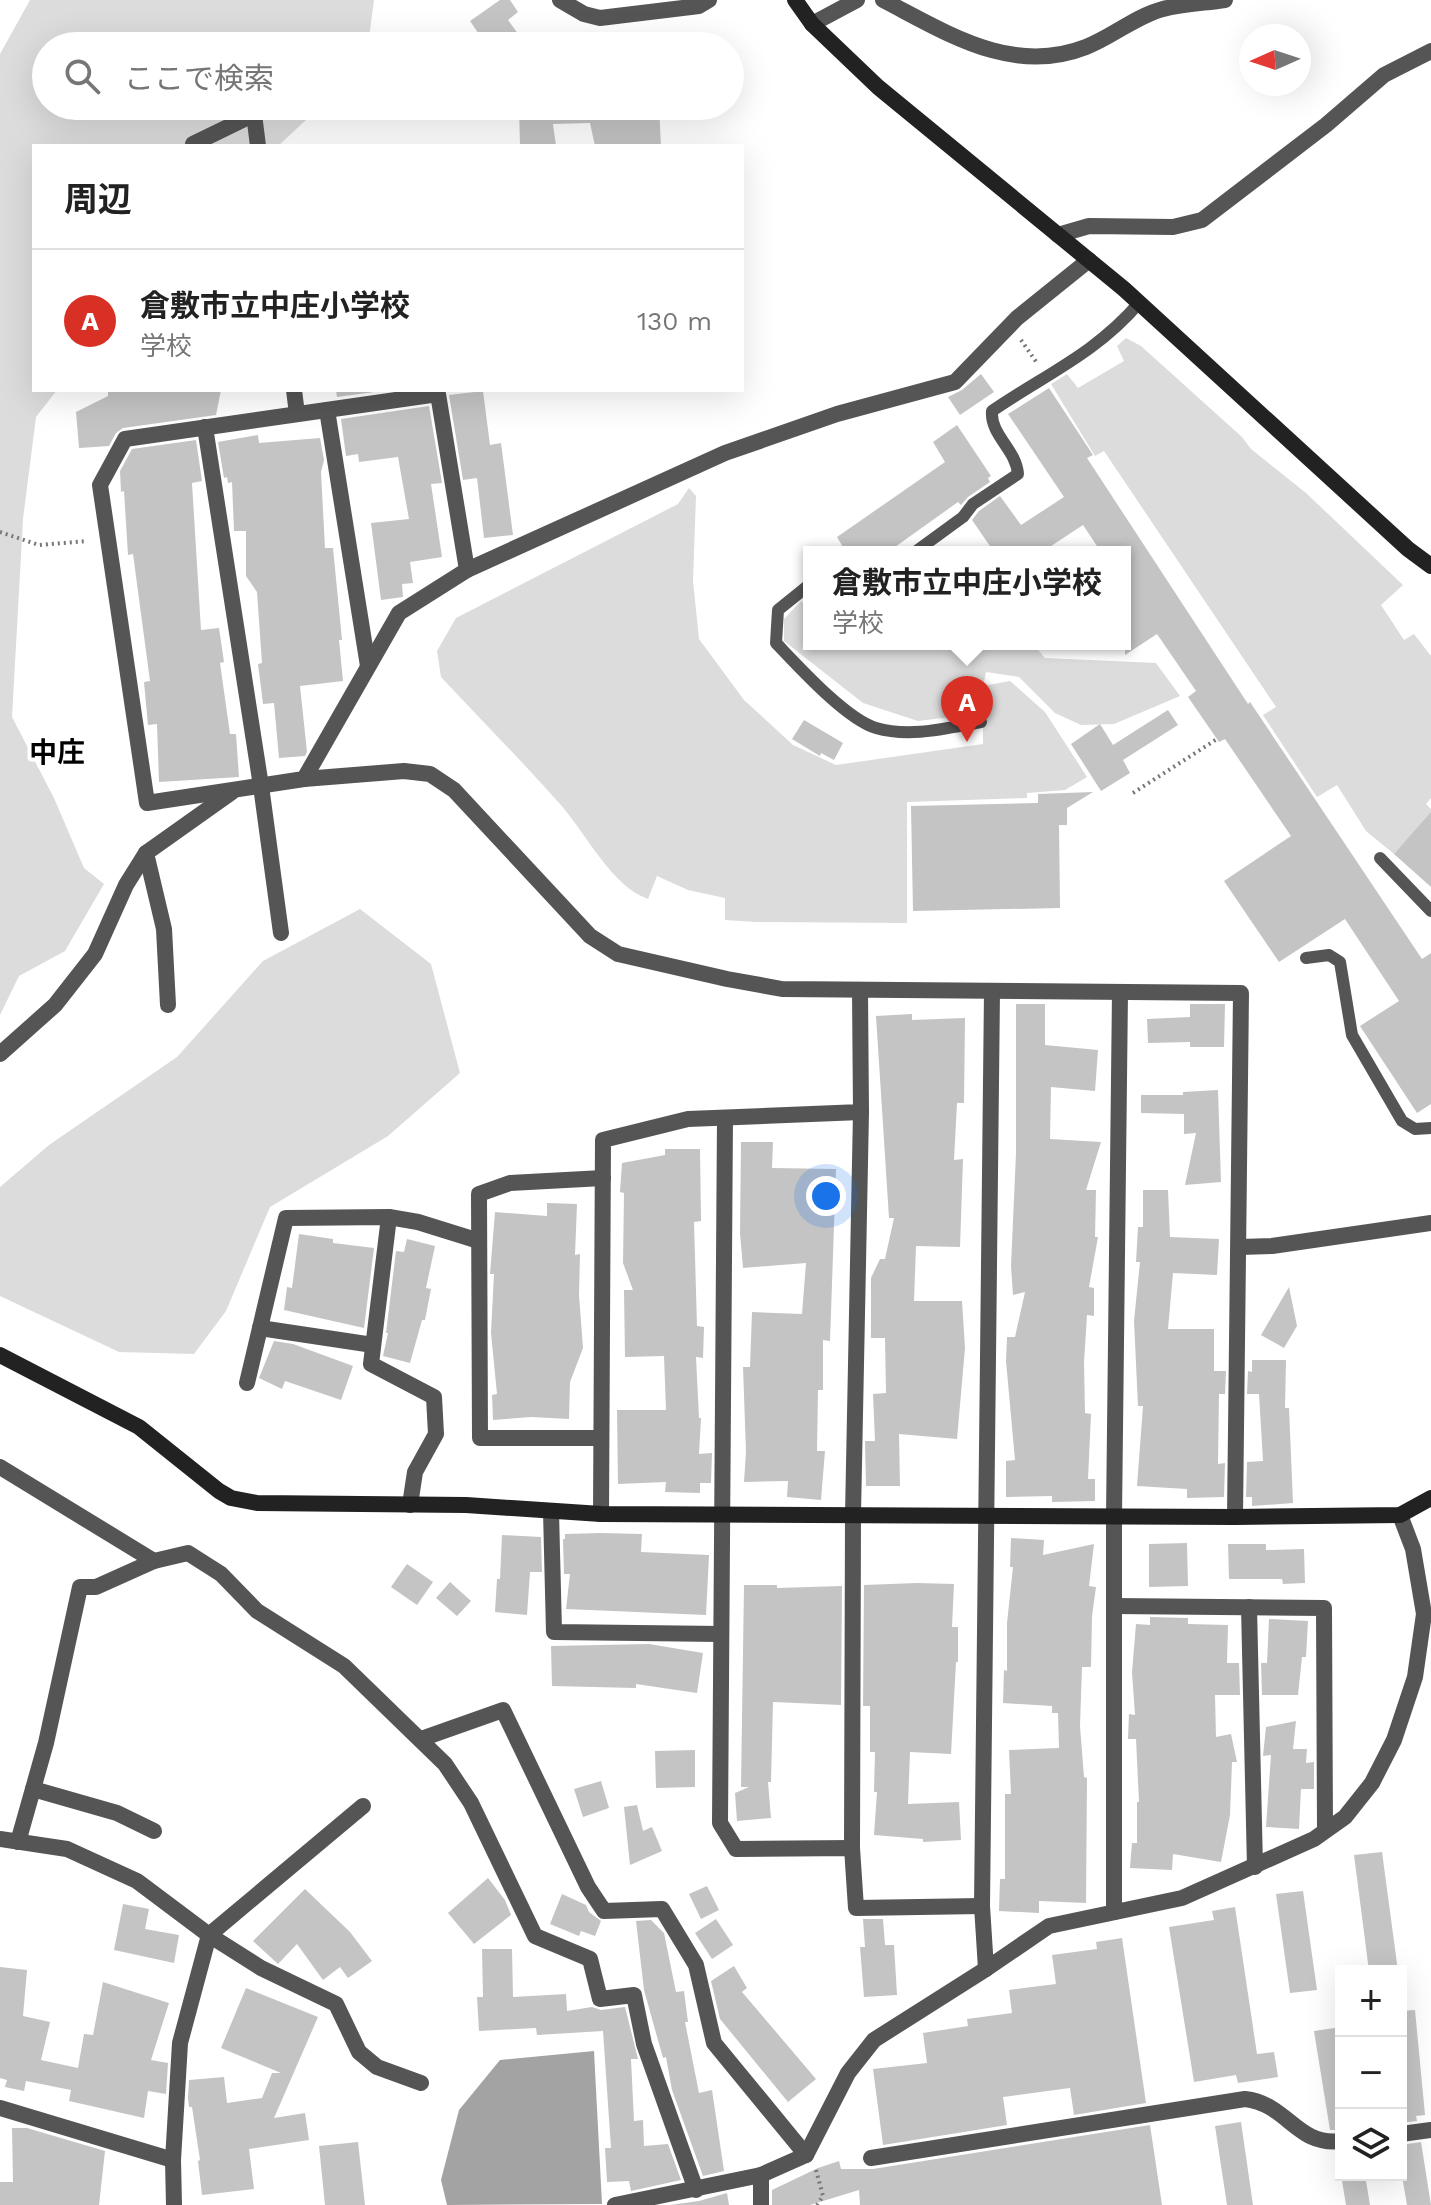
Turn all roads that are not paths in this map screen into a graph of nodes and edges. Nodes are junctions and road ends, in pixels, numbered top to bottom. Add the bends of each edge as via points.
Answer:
1 (560, 0) edge
2 (709, 0) edge
3 (795, 0) edge
4 (857, 0) edge
5 (883, 0) edge
6 (1225, 0) edge
7 (812, 24) junction
8 (1431, 51) edge
9 (242, 120) edge
10 (255, 120) edge
11 (193, 144) dead end
12 (258, 144) edge
13 (1058, 235) junction
14 (1089, 260) junction
15 (1139, 303) junction
16 (294, 392) edge
17 (327, 410) junction
18 (297, 414) junction
19 (205, 427) junction
20 (923, 546) edge
21 (1431, 566) edge
22 (467, 570) junction
23 (803, 590) edge
24 (368, 666) junction
25 (981, 722) dead end
26 (304, 779) junction
27 (261, 786) junction
28 (236, 789) junction
29 (146, 853) junction
30 (1380, 858) dead end
31 (1431, 911) edge
32 (281, 933) dead end
33 (1306, 958) dead end
34 (860, 990) junction
35 (992, 991) junction
36 (1120, 992) junction
37 (168, 1005) dead end
38 (0, 1054) edge
39 (861, 1112) junction
40 (725, 1118) junction
41 (1431, 1128) edge
42 (603, 1178) junction
43 (389, 1217) junction
44 (1431, 1223) edge
45 (479, 1241) junction
46 (1240, 1247) junction
47 (260, 1328) junction
48 (373, 1345) junction
49 (0, 1355) edge
50 (247, 1383) dead end
51 (601, 1438) junction
52 (0, 1467) edge
53 (1431, 1498) edge
54 (410, 1505) junction
55 (551, 1511) junction
56 (722, 1513) junction
57 (601, 1514) junction
58 (853, 1515) junction
59 (1400, 1515) junction
60 (986, 1516) junction
61 (1114, 1517) junction
62 (1235, 1517) junction
63 (154, 1561) junction
64 (1114, 1606) junction
65 (1249, 1607) junction
66 (721, 1634) junction
67 (421, 1739) junction
68 (33, 1789) junction
69 (363, 1806) dead end
70 (1325, 1830) junction
71 (154, 1831) dead end
72 (0, 1839) edge
73 (18, 1842) junction
74 (852, 1848) junction
75 (1255, 1867) junction
76 (982, 1906) junction
77 (1114, 1912) junction
78 (209, 1935) junction
79 (986, 1969) junction
80 (421, 2083) dead end
81 (0, 2108) edge
82 (1431, 2130) edge
83 (1407, 2133) edge
84 (1335, 2142) edge
85 (806, 2155) junction
86 (871, 2158) dead end
87 (173, 2160) junction
88 (761, 2175) junction
89 (696, 2190) junction
90 (621, 2204) edge
91 (174, 2205) edge
92 (761, 2205) edge

1 - 2 street via 600,18 699,6
3 - 7 street
4 - 7 street
5 - 6 street via 968,44 1038,58 1088,47 1162,9
7 - 13 street via 878,87
8 - 13 street via 1384,75 1202,220 1173,227 1089,226
9 - 11 street
10 - 12 street
13 - 14 street
14 - 15 street
14 - 22 street via 1011,324 955,382 837,414 725,453
15 - 20 lane via 1113,332 992,411 991,422 1017,461 1018,474
15 - 21 street
16 - 18 street
17 - 18 street
17 - 22 street via 438,394
17 - 24 street
18 - 19 street
19 - 27 street
19 - 28 street via 125,439 100,485 147,803
22 - 24 street via 399,613
23 - 25 lane via 778,610 776,643 853,716 874,728 904,732
24 - 26 street
26 - 27 street
26 - 34 street via 404,771 430,774 454,790 590,936 618,954 782,989
27 - 28 street
27 - 32 street
28 - 29 street
29 - 37 street via 164,929
29 - 38 street via 95,954 55,1005
30 - 31 lane
33 - 41 lane via 1329,955 1340,962 1352,1035 1402,1121 1415,1129
34 - 35 street
34 - 39 street
35 - 36 street
35 - 60 street
36 - 46 street via 1241,993
36 - 61 street
39 - 40 street
39 - 58 street
40 - 42 street via 688,1119 603,1140
40 - 56 street
42 - 45 street via 510,1183 479,1194
42 - 51 street
43 - 45 street
43 - 47 street via 286,1218
43 - 48 street
44 - 46 street
45 - 51 street via 480,1438
46 - 62 street
47 - 48 street
47 - 50 street
48 - 54 street via 371,1364 434,1397 436,1434 415,1472
49 - 54 street via 139,1427 231,1498
51 - 57 street
52 - 63 street
53 - 59 street
54 - 55 street
55 - 57 street
55 - 66 street via 554,1632
56 - 57 street
56 - 58 street
56 - 66 street
58 - 60 street
58 - 74 street
59 - 62 street
59 - 70 street via 1413,1549 1424,1614 1415,1677 1394,1740 1372,1783 1345,1817
60 - 61 street
60 - 76 street
61 - 62 street
61 - 64 street
63 - 67 street via 188,1553 221,1574 257,1611 344,1666
63 - 68 street via 96,1587 80,1587
64 - 65 street
64 - 77 street
65 - 70 street via 1324,1608
65 - 75 street
66 - 74 street via 720,1823 736,1849
67 - 85 street via 503,1710 604,1911 662,1909 696,1965 714,2043
67 - 89 street via 471,1803 535,1936 590,1959 600,1999 634,1995 644,2044
68 - 71 street via 117,1813
68 - 73 street
69 - 78 street
70 - 75 street
72 - 73 street
73 - 78 street via 67,1849 137,1881
74 - 76 street via 856,1908
75 - 77 street via 1182,1898
76 - 79 street
77 - 79 street via 1049,1926
78 - 80 street via 261,1968 336,2004 359,2052 377,2067
78 - 87 street via 180,2043
79 - 85 street via 874,2040 848,2073
81 - 87 street
82 - 83 street
84 - 86 street via 1312,2139 1276,2110 1245,2099
85 - 88 street
87 - 91 street
88 - 89 street
88 - 92 street
89 - 90 street

